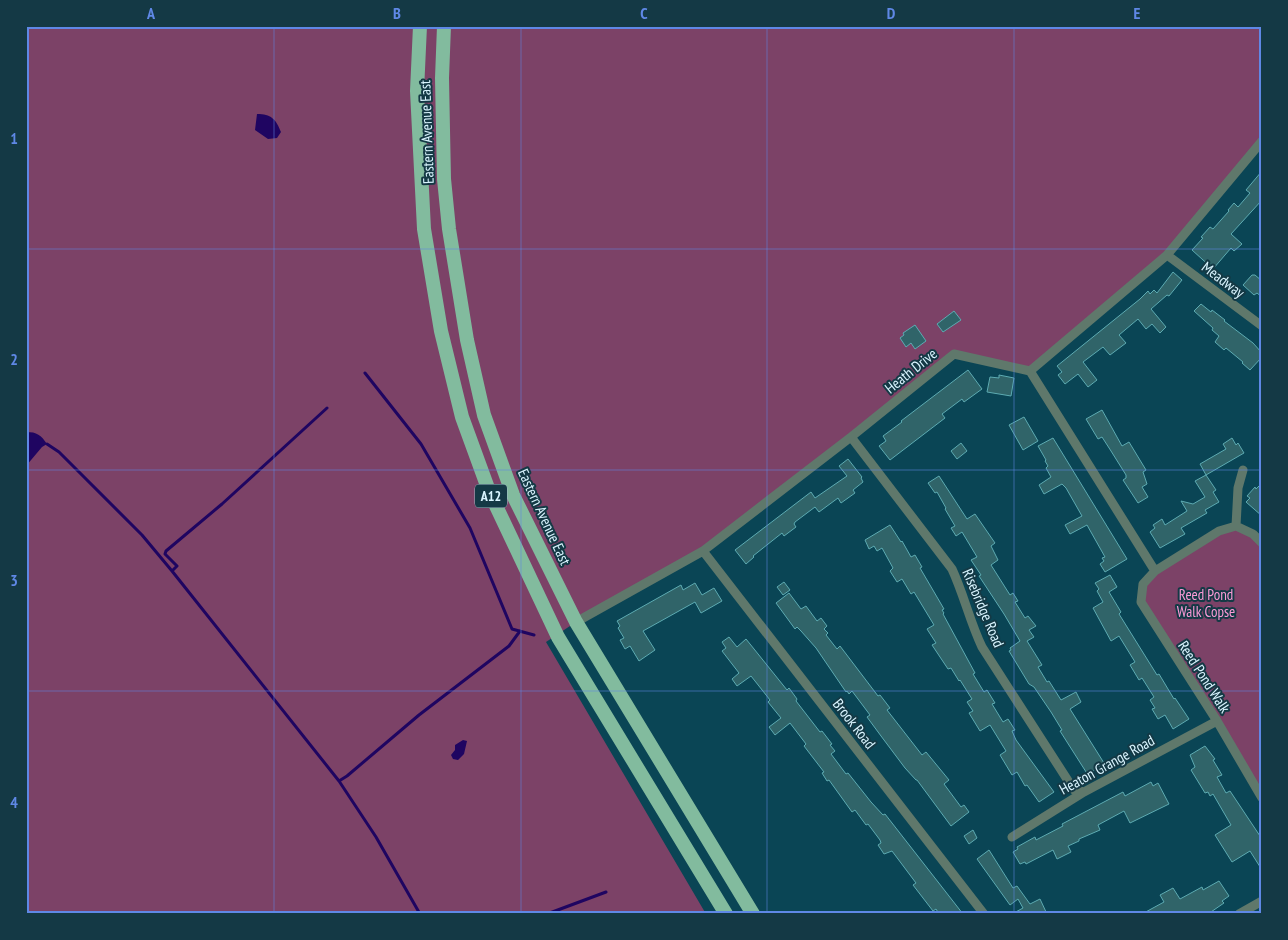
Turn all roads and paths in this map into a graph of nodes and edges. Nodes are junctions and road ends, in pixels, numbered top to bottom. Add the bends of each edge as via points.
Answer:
1 (420, 26) edge
2 (444, 26) edge
3 (1262, 141) edge
4 (1167, 255) junction
5 (1262, 326) edge
6 (1030, 371) junction
7 (851, 436) junction
8 (1243, 470) dead end
9 (1236, 526) junction
10 (1262, 543) edge
11 (703, 551) junction
12 (1155, 571) junction
13 (576, 622) junction
14 (1216, 721) junction
15 (1084, 792) junction
16 (1262, 798) edge
17 (1012, 837) dead end
18 (1262, 901) edge
19 (726, 914) edge
20 (753, 914) edge
21 (984, 914) edge
22 (1239, 914) edge

1 - 19 highway, Eastern Avenue East / A12 via 416,91 424,230 441,331 462,417 488,491 558,637
2 - 13 highway, Eastern Avenue East / A12 via 444,179 467,340 484,415 513,495
3 - 4 street
4 - 5 street, Meadway
4 - 6 street
6 - 7 street, Heath Drive via 954,354
6 - 12 street
7 - 11 street, Heath Drive
7 - 15 street, Risebridge Road via 952,570 982,647 1074,790
8 - 9 street via 1238,488
9 - 10 street via 1253,534
9 - 12 street, Reed Pond Walk via 1219,531
11 - 13 street, Heath Drive
11 - 21 street, Brook Road
12 - 14 street, Reed Pond Walk via 1143,584 1141,602
13 - 20 highway, Eastern Avenue East / A12
14 - 15 street, Heaton Grange Road
14 - 16 street, Reed Pond Walk
15 - 17 street, Heaton Grange Road
18 - 22 street

